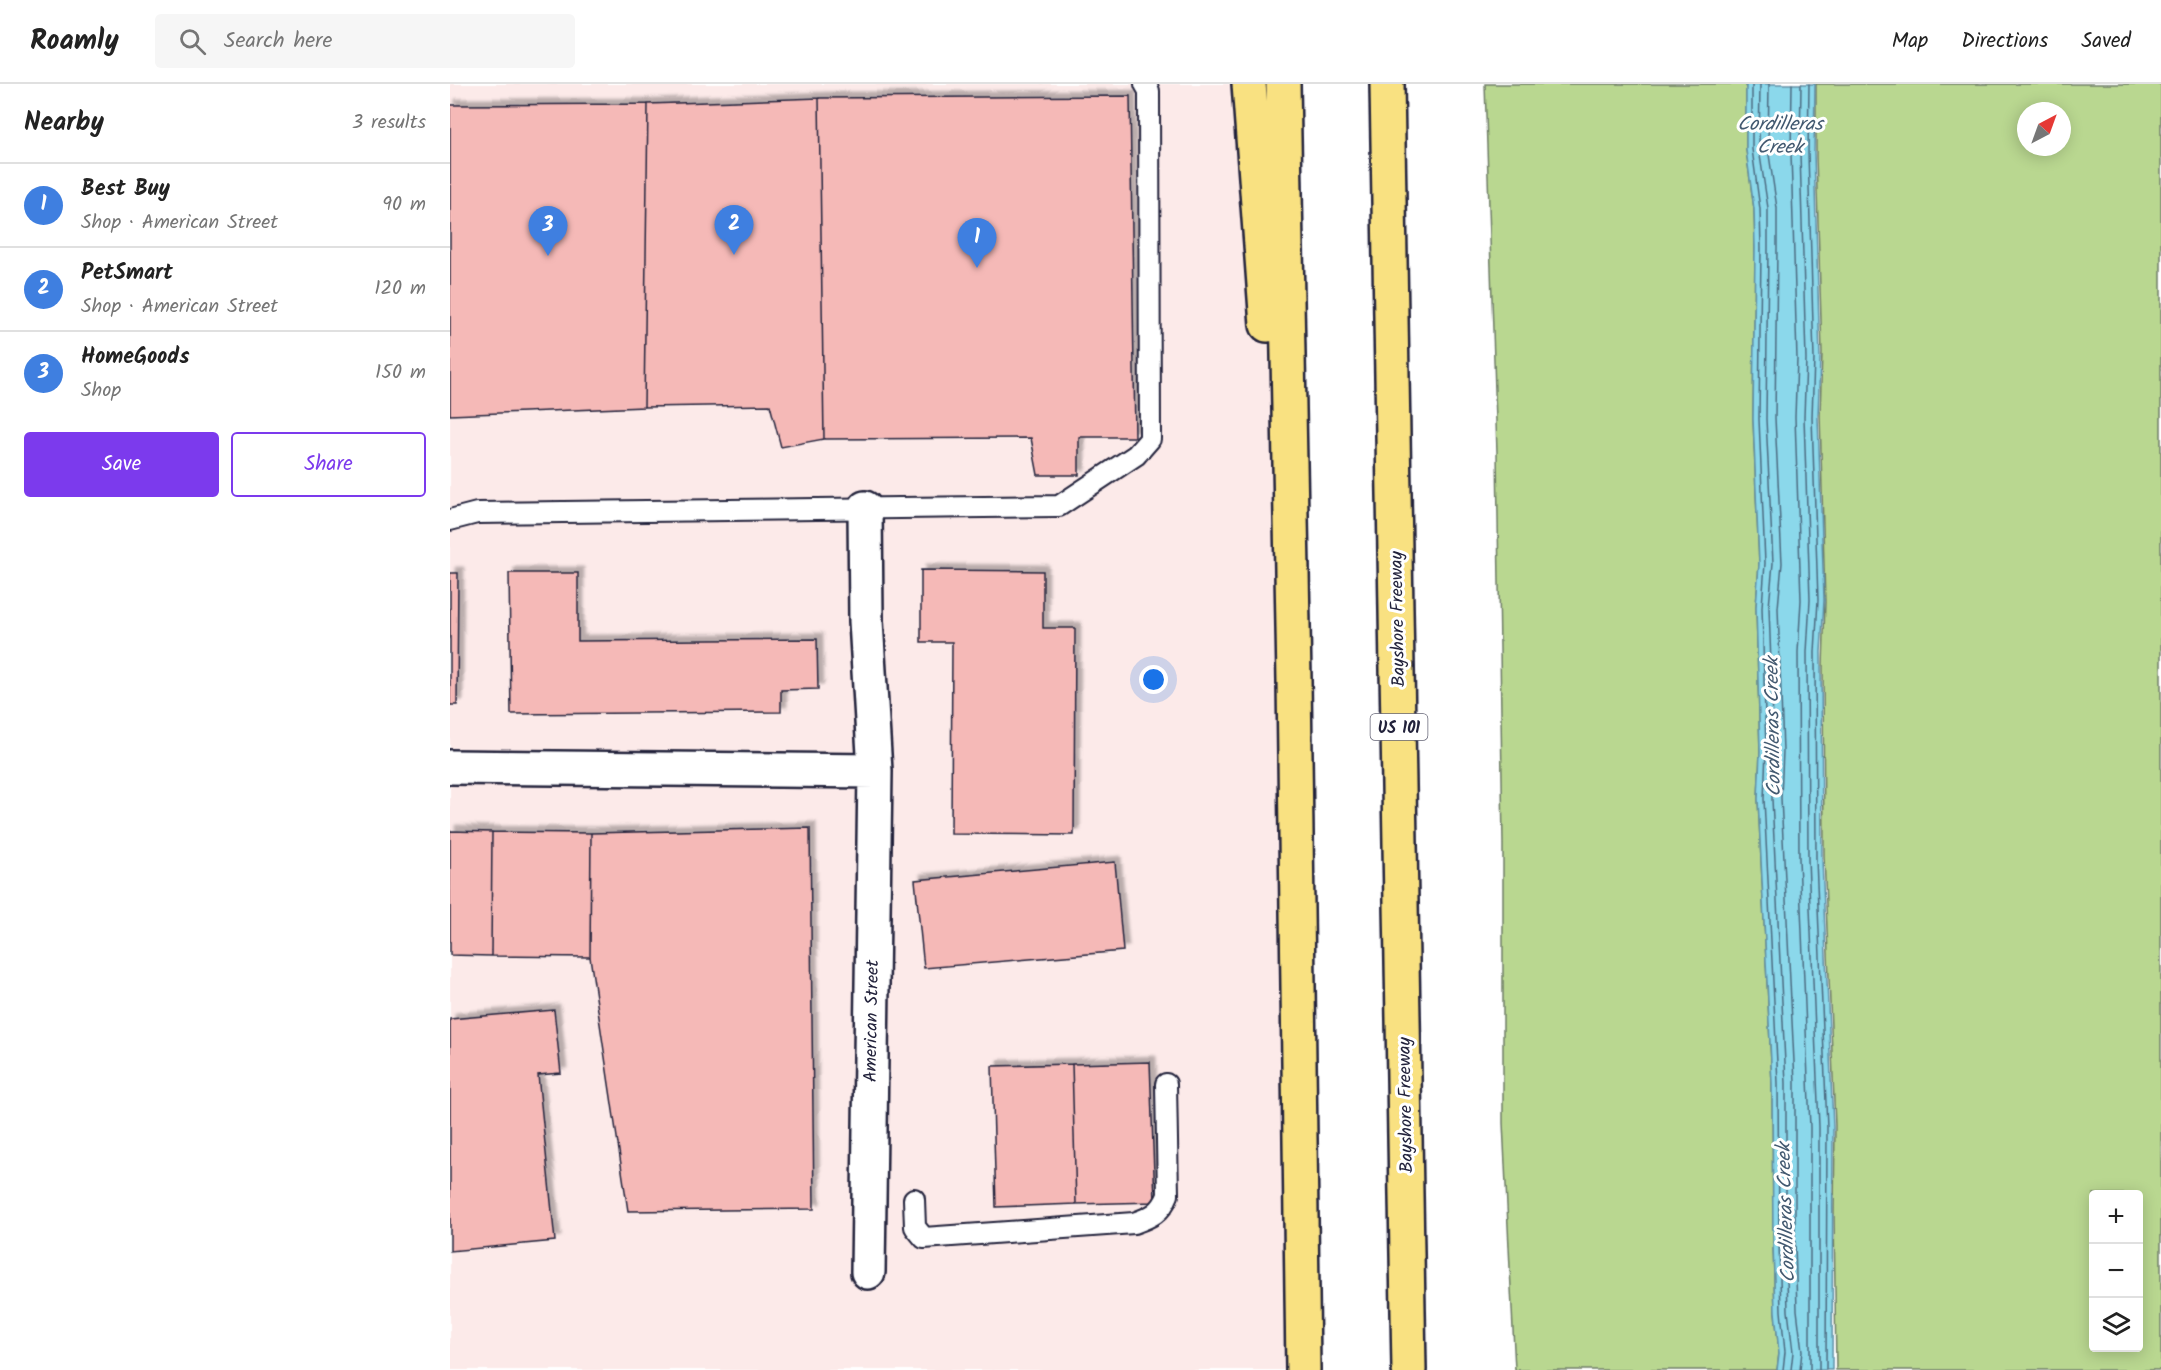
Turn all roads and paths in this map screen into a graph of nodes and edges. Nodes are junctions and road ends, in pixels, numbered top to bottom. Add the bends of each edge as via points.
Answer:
1 (1145, 84) edge
2 (1248, 84) edge
3 (1283, 84) edge
4 (1387, 84) edge
5 (865, 508) junction
6 (450, 520) edge
7 (1294, 680) junction
8 (450, 767) edge
9 (875, 771) junction
10 (1166, 1084) dead end
11 (914, 1199) dead end
12 (868, 1272) dead end
13 (1303, 1370) edge
14 (1409, 1370) edge

1 - 5 lane via 1149,91 1150,439 1136,455 1059,506
2 - 7 highway
3 - 7 highway
4 - 14 highway, Bayshore Freeway / US 101
5 - 6 lane via 477,513
5 - 9 street, American Street via 866,621
7 - 13 highway
8 - 9 street
9 - 12 street, American Street
10 - 11 lane via 1168,1195 1163,1208 1152,1217 1134,1223 924,1238 915,1227

